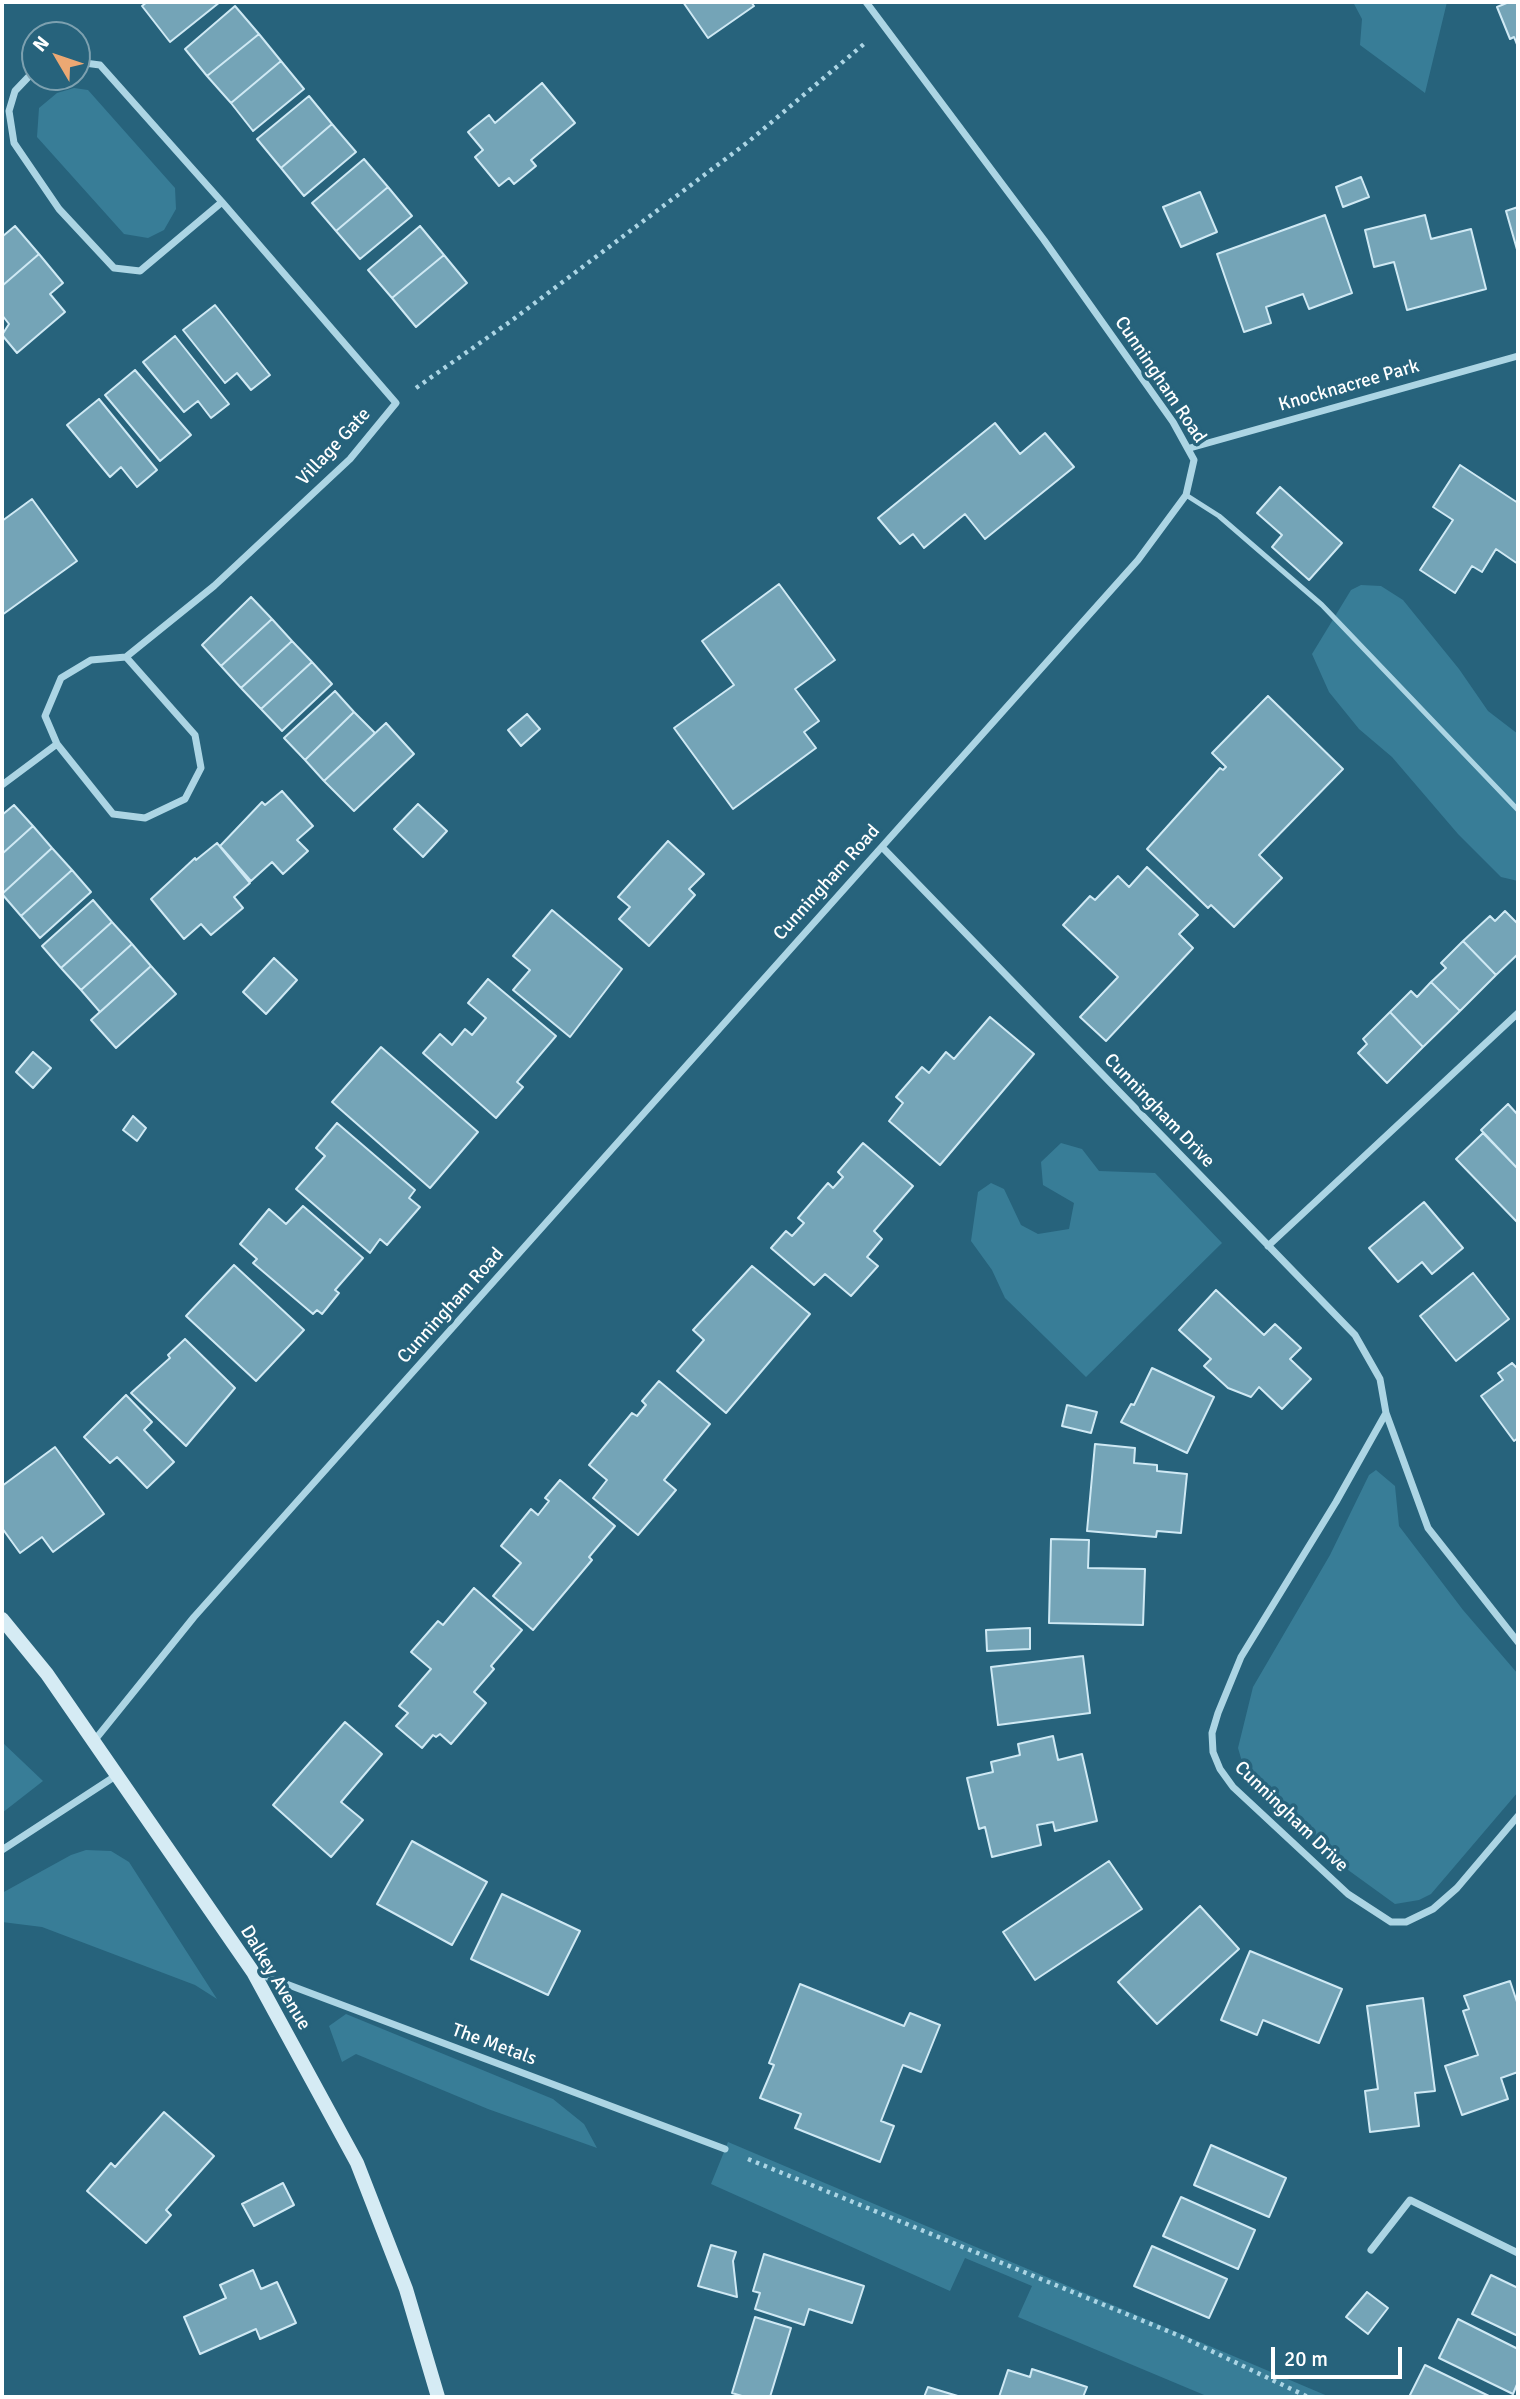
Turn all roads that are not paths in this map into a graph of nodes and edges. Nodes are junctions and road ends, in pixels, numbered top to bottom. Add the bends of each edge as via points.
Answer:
1 (866, 2) edge
2 (91, 64) edge
3 (21, 85) edge
4 (222, 202) junction
5 (1518, 356) edge
6 (1190, 448) junction
7 (1186, 495) junction
8 (126, 657) junction
9 (57, 744) junction
10 (2, 785) edge
11 (1518, 810) edge
12 (882, 847) junction
13 (1518, 1013) edge
14 (1268, 1246) junction
15 (1386, 1413) junction
16 (2, 1619) edge
17 (1518, 1642) edge
18 (94, 1741) junction
19 (117, 1774) junction
20 (1518, 1816) edge
21 (2, 1850) edge
22 (253, 1972) junction
23 (725, 2149) road end
24 (1371, 2250) dead end
25 (1518, 2253) edge
26 (438, 2397) edge

1 - 6 street, Cunningham Road via 1044,240
2 - 4 street, Village Gate via 100,65
3 - 4 street via 9,111 15,143 59,209 114,268 140,271
4 - 8 street, Village Gate via 396,403 349,459 214,586
5 - 6 street, Knocknacree Park
6 - 7 street, Cunningham Road via 1194,460
7 - 11 lane via 1219,516 1322,605
7 - 12 street, Cunningham Road via 1150,547
8 - 9 street via 91,660 61,678 45,716
8 - 9 street via 195,735 201,768 185,799 145,818 113,814
9 - 10 street
12 - 14 street, Cunningham Drive
12 - 18 street, Cunningham Road via 194,1617
13 - 14 street
14 - 15 street, Cunningham Drive via 1355,1335 1380,1379
15 - 17 street, Cunningham Drive via 1428,1528
15 - 20 street, Cunningham Drive via 1241,1657 1212,1733 1213,1752 1233,1787 1348,1894 1391,1922 1406,1922 1433,1909 1457,1888
16 - 18 street, Dalkey Avenue
18 - 19 street, Dalkey Avenue
19 - 21 street
19 - 22 street, Dalkey Avenue
22 - 23 street, The Metals
22 - 26 street, Dalkey Avenue via 357,2163 406,2289
24 - 25 street via 1410,2200

